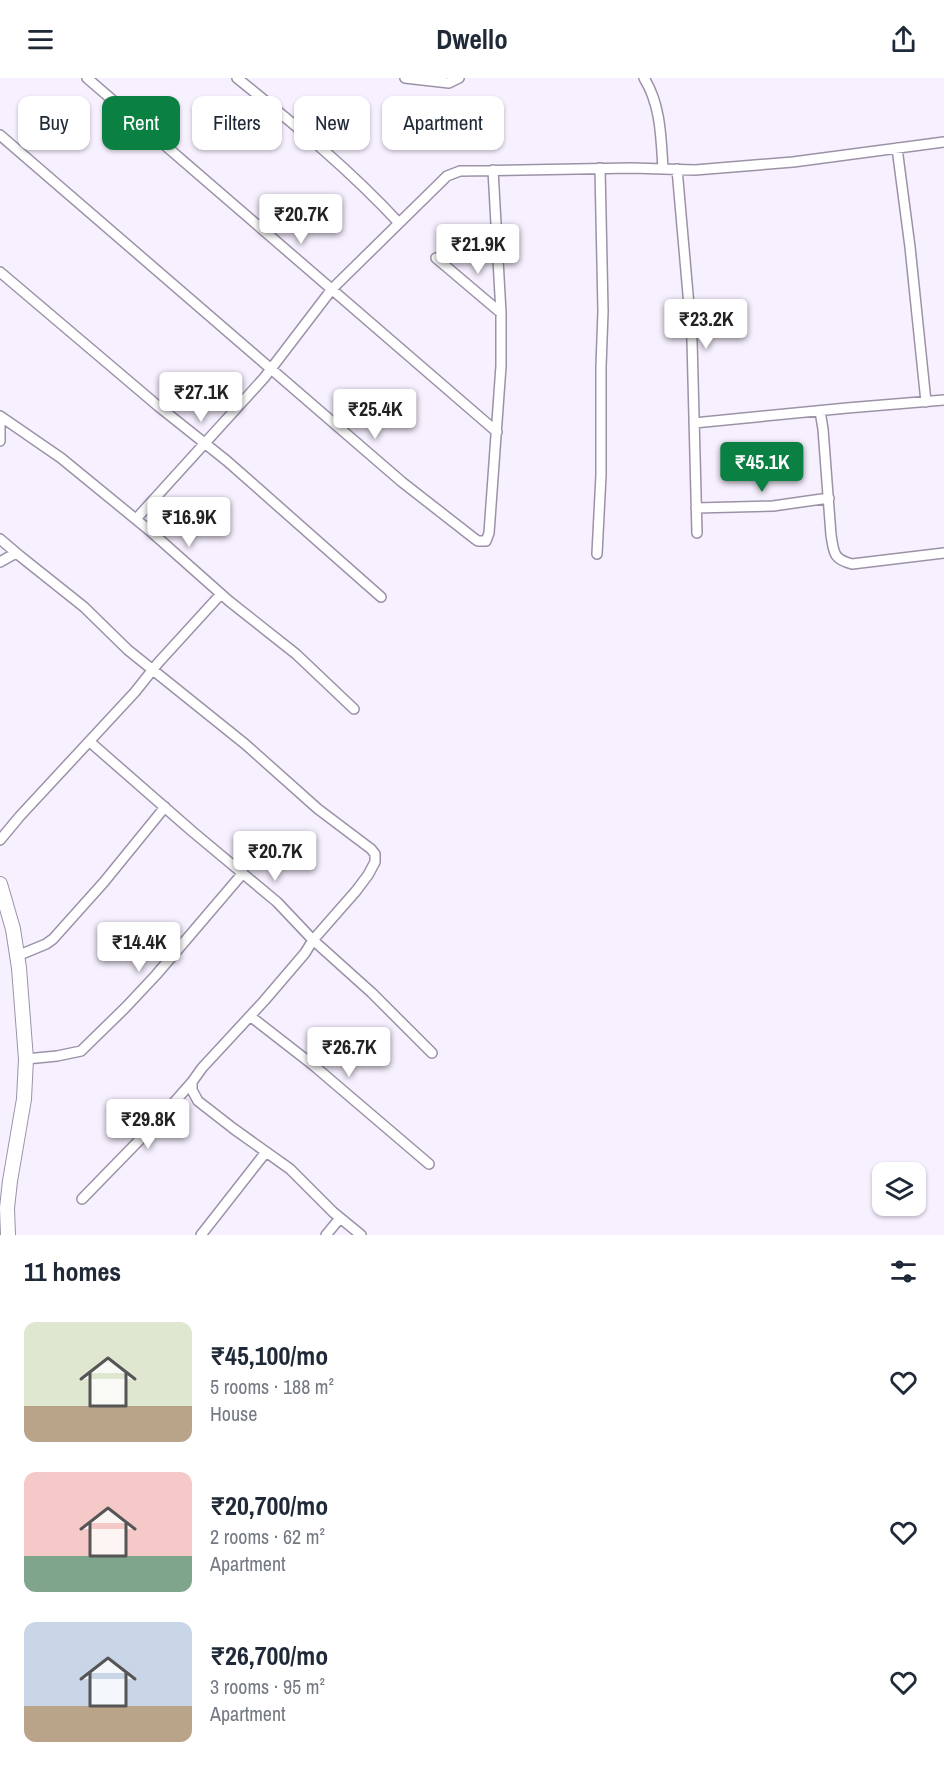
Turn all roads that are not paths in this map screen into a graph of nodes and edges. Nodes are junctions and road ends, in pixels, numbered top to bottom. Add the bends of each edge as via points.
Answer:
1 (87, 78) edge
2 (237, 78) edge
3 (405, 78) edge
4 (459, 78) edge
5 (644, 78) edge
6 (0, 135) edge
7 (944, 142) edge
8 (897, 148) junction
9 (600, 168) junction
10 (663, 169) junction
11 (677, 169) junction
12 (493, 170) junction
13 (399, 223) junction
14 (436, 258) dead end
15 (0, 272) edge
16 (332, 289) junction
17 (501, 313) junction
18 (270, 369) junction
19 (944, 400) edge
20 (926, 402) junction
21 (820, 411) junction
22 (0, 416) edge
23 (694, 423) junction
24 (0, 424) edge
25 (497, 432) junction
26 (0, 441) edge
27 (205, 443) junction
28 (829, 498) junction
29 (696, 508) junction
30 (136, 519) junction
31 (697, 533) dead end
32 (0, 539) edge
33 (16, 553) junction
34 (944, 553) edge
35 (597, 554) dead end
36 (0, 562) edge
37 (221, 594) junction
38 (381, 597) dead end
39 (153, 670) junction
40 (354, 709) dead end
41 (90, 742) junction
42 (165, 807) junction
43 (0, 840) edge
44 (243, 873) junction
45 (0, 884) edge
46 (312, 940) junction
47 (17, 956) junction
48 (250, 1016) junction
49 (432, 1053) dead end
50 (26, 1059) junction
51 (192, 1082) junction
52 (266, 1152) junction
53 (429, 1164) dead end
54 (82, 1199) dead end
55 (340, 1218) junction
56 (8, 1235) edge
57 (201, 1235) edge
58 (326, 1235) edge
59 (361, 1235) edge

1 - 16 street
2 - 13 street via 313,141
3 - 4 street via 449,83
5 - 10 street via 657,114
6 - 18 street
7 - 8 street
8 - 11 street via 793,162
8 - 20 street
9 - 10 street
9 - 12 street
9 - 35 street via 603,311
10 - 11 street
11 - 23 street via 688,286
12 - 13 street via 460,171 447,176
12 - 17 street
13 - 16 street
14 - 17 street
15 - 27 street
16 - 18 street
16 - 25 street
17 - 25 street
18 - 25 street via 478,541 486,541 489,532
18 - 27 street
19 - 20 street
20 - 21 street
21 - 23 street
21 - 28 street
22 - 30 street via 61,458
23 - 29 street
24 - 26 street
27 - 30 street
27 - 38 street
28 - 29 street via 773,506
28 - 34 street via 834,553 843,562
29 - 31 street
30 - 37 street
32 - 33 street
33 - 36 street
33 - 39 street via 84,607
37 - 39 street
37 - 40 street via 296,654
39 - 41 street
39 - 46 street via 375,854 368,875
41 - 42 street
41 - 43 street
42 - 44 street
42 - 47 street via 53,939
44 - 46 street
44 - 50 street via 156,975 81,1051
45 - 47 street
46 - 48 street
46 - 49 street
47 - 50 street
48 - 51 street
48 - 53 street
50 - 56 street via 24,1099 9,1181
51 - 52 street via 198,1101
51 - 54 street
52 - 55 street via 290,1169
52 - 57 street
55 - 58 street
55 - 59 street

